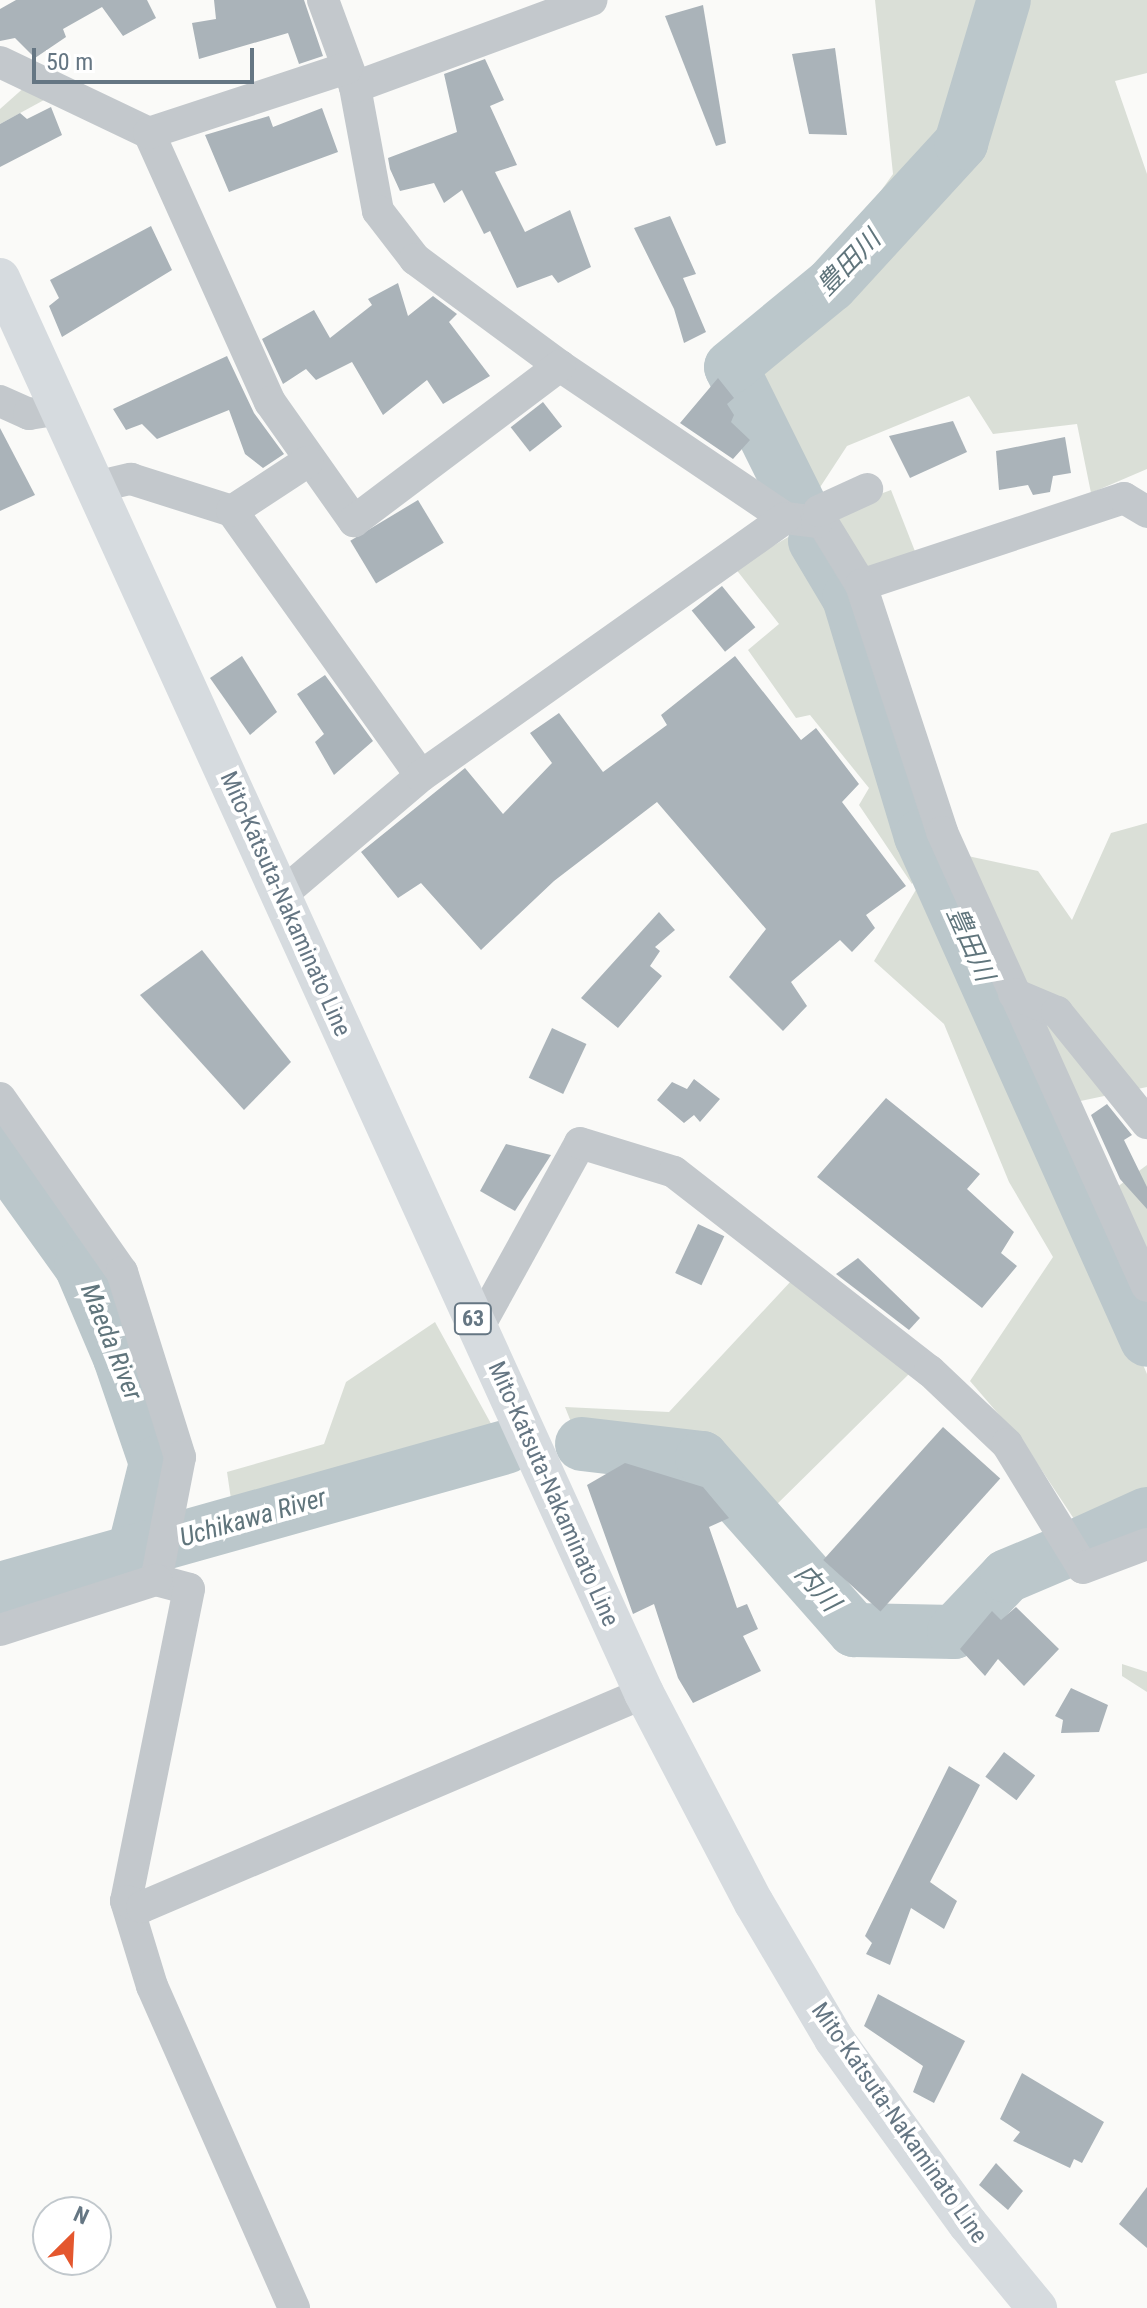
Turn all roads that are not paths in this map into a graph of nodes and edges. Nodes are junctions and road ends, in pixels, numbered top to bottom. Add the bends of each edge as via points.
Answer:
1 (323, 0) edge
2 (591, 0) edge
3 (0, 62) edge
4 (351, 78) junction
5 (149, 133) junction
6 (0, 278) edge
7 (560, 366) junction
8 (0, 401) edge
9 (59, 409) junction
10 (307, 462) junction
11 (95, 487) junction
12 (867, 489) dead end
13 (1139, 499) edge
14 (232, 511) junction
15 (785, 518) junction
16 (817, 522) junction
17 (861, 585) junction
18 (421, 776) junction
19 (281, 895) junction
20 (1014, 994) junction
21 (0, 1098) edge
22 (1147, 1123) edge
23 (1147, 1286) edge
24 (478, 1328) junction
25 (1147, 1544) edge
26 (157, 1570) junction
27 (0, 1630) edge
28 (644, 1693) junction
29 (126, 1901) junction
30 (294, 2308) edge
31 (1037, 2308) edge

1 - 4 street
2 - 4 street
3 - 5 street
4 - 5 street
4 - 7 street via 378,211 415,259
5 - 10 street via 239,340
6 - 9 main road, Mito-Katsuta-Nakaminato Line / 63
7 - 10 street via 354,521
7 - 15 street
8 - 9 street via 29,414
9 - 11 main road, Mito-Katsuta-Nakaminato Line / 63
10 - 14 street
11 - 14 street via 131,479
11 - 19 main road, Mito-Katsuta-Nakaminato Line / 63
12 - 16 street via 819,511
13 - 17 street
14 - 18 street
15 - 16 street
15 - 18 street
16 - 17 street via 823,523
17 - 20 street via 942,832
18 - 19 street
19 - 24 main road, Mito-Katsuta-Nakaminato Line / 63
20 - 22 street via 1057,1012
20 - 23 street
21 - 26 street via 122,1272 180,1457
24 - 25 street via 580,1143 674,1172 930,1371 1007,1444 1083,1568
24 - 28 main road, Mito-Katsuta-Nakaminato Line / 63
26 - 27 street
26 - 29 street via 189,1589
28 - 29 street via 142,1907
28 - 31 main road, Mito-Katsuta-Nakaminato Line / 63 via 754,1903 834,2039 968,2224
29 - 30 street via 152,1986

